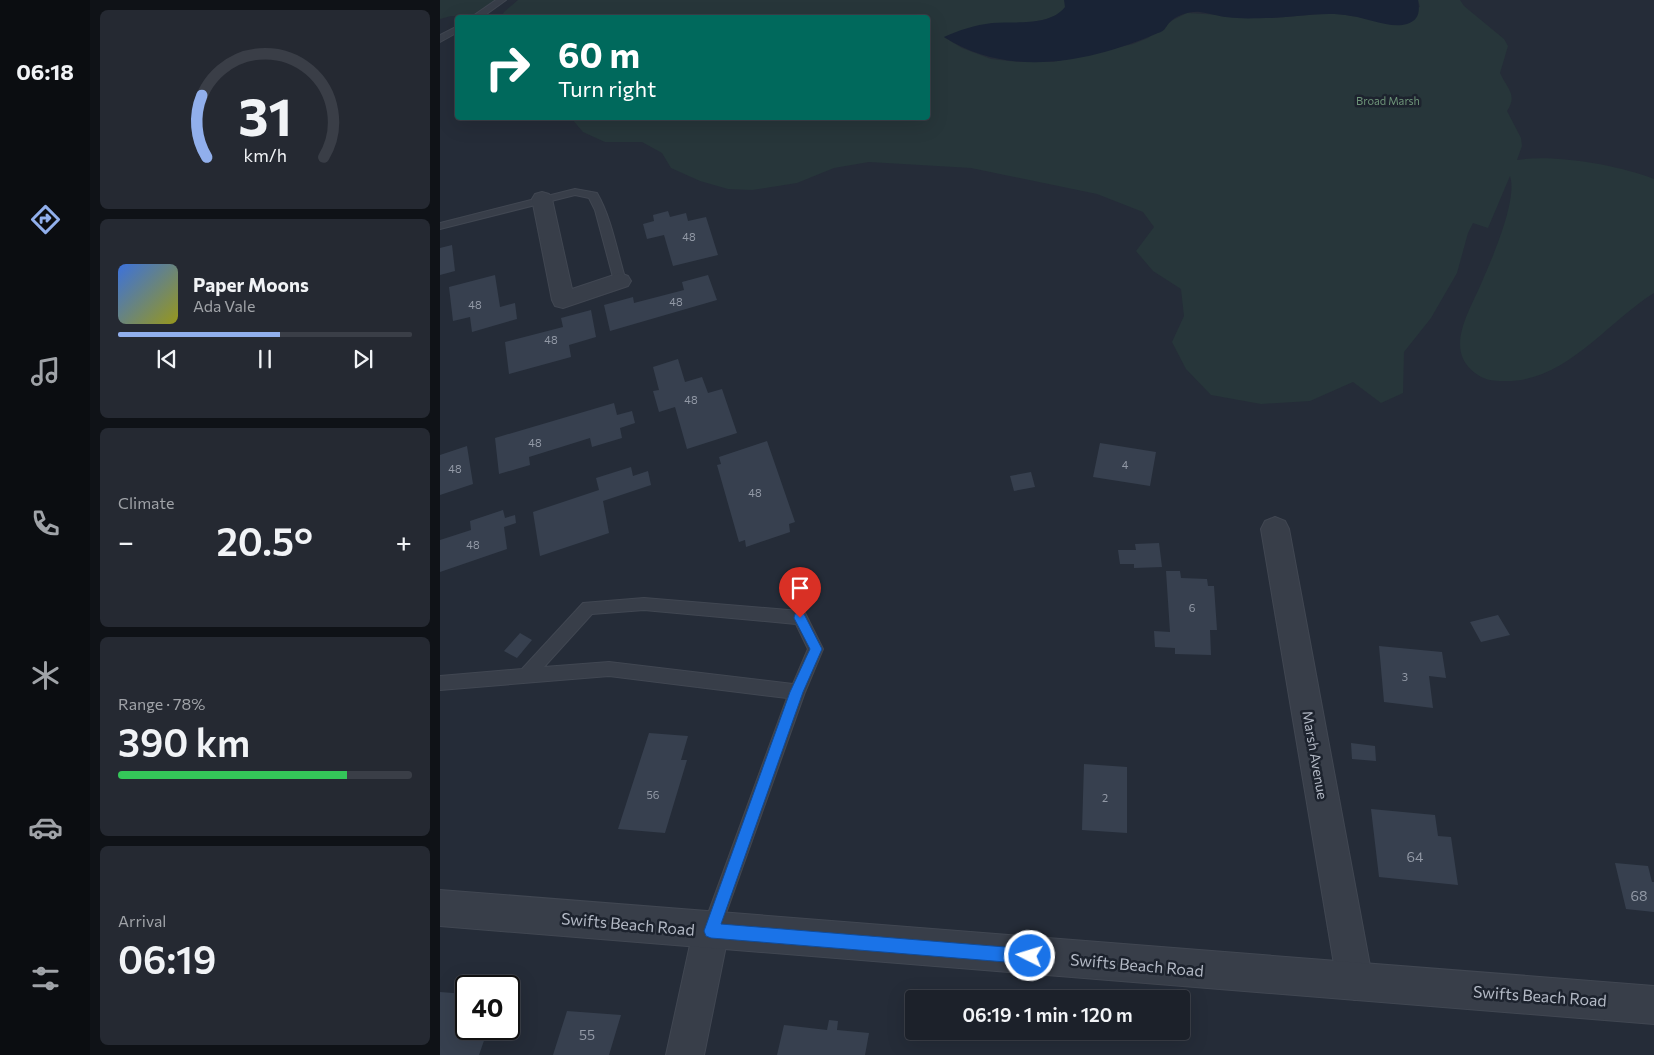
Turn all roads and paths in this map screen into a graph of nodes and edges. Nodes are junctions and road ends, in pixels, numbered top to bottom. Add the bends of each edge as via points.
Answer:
1 (502, 0) edge
2 (479, 15) edge
3 (455, 30) edge
4 (440, 39) edge
5 (542, 199) junction
6 (440, 226) edge
7 (620, 281) joint
8 (1276, 529) dead end
9 (526, 676) junction
10 (440, 683) edge
11 (797, 692) junction
12 (440, 908) edge
13 (711, 931) junction
14 (1355, 982) junction
15 (1654, 1006) edge
16 (685, 1055) edge

1 - 2 lane
3 - 4 lane
5 - 6 lane
5 - 7 lane via 575,192 593,195
5 - 7 street via 563,300
8 - 14 street, Marsh Avenue
9 - 10 lane
9 - 11 lane via 609,668
9 - 11 lane via 588,608 644,604 800,618 816,649
11 - 13 lane
12 - 13 street, Swifts Beach Road
13 - 14 street, Swifts Beach Road
13 - 16 street
14 - 15 street, Swifts Beach Road

